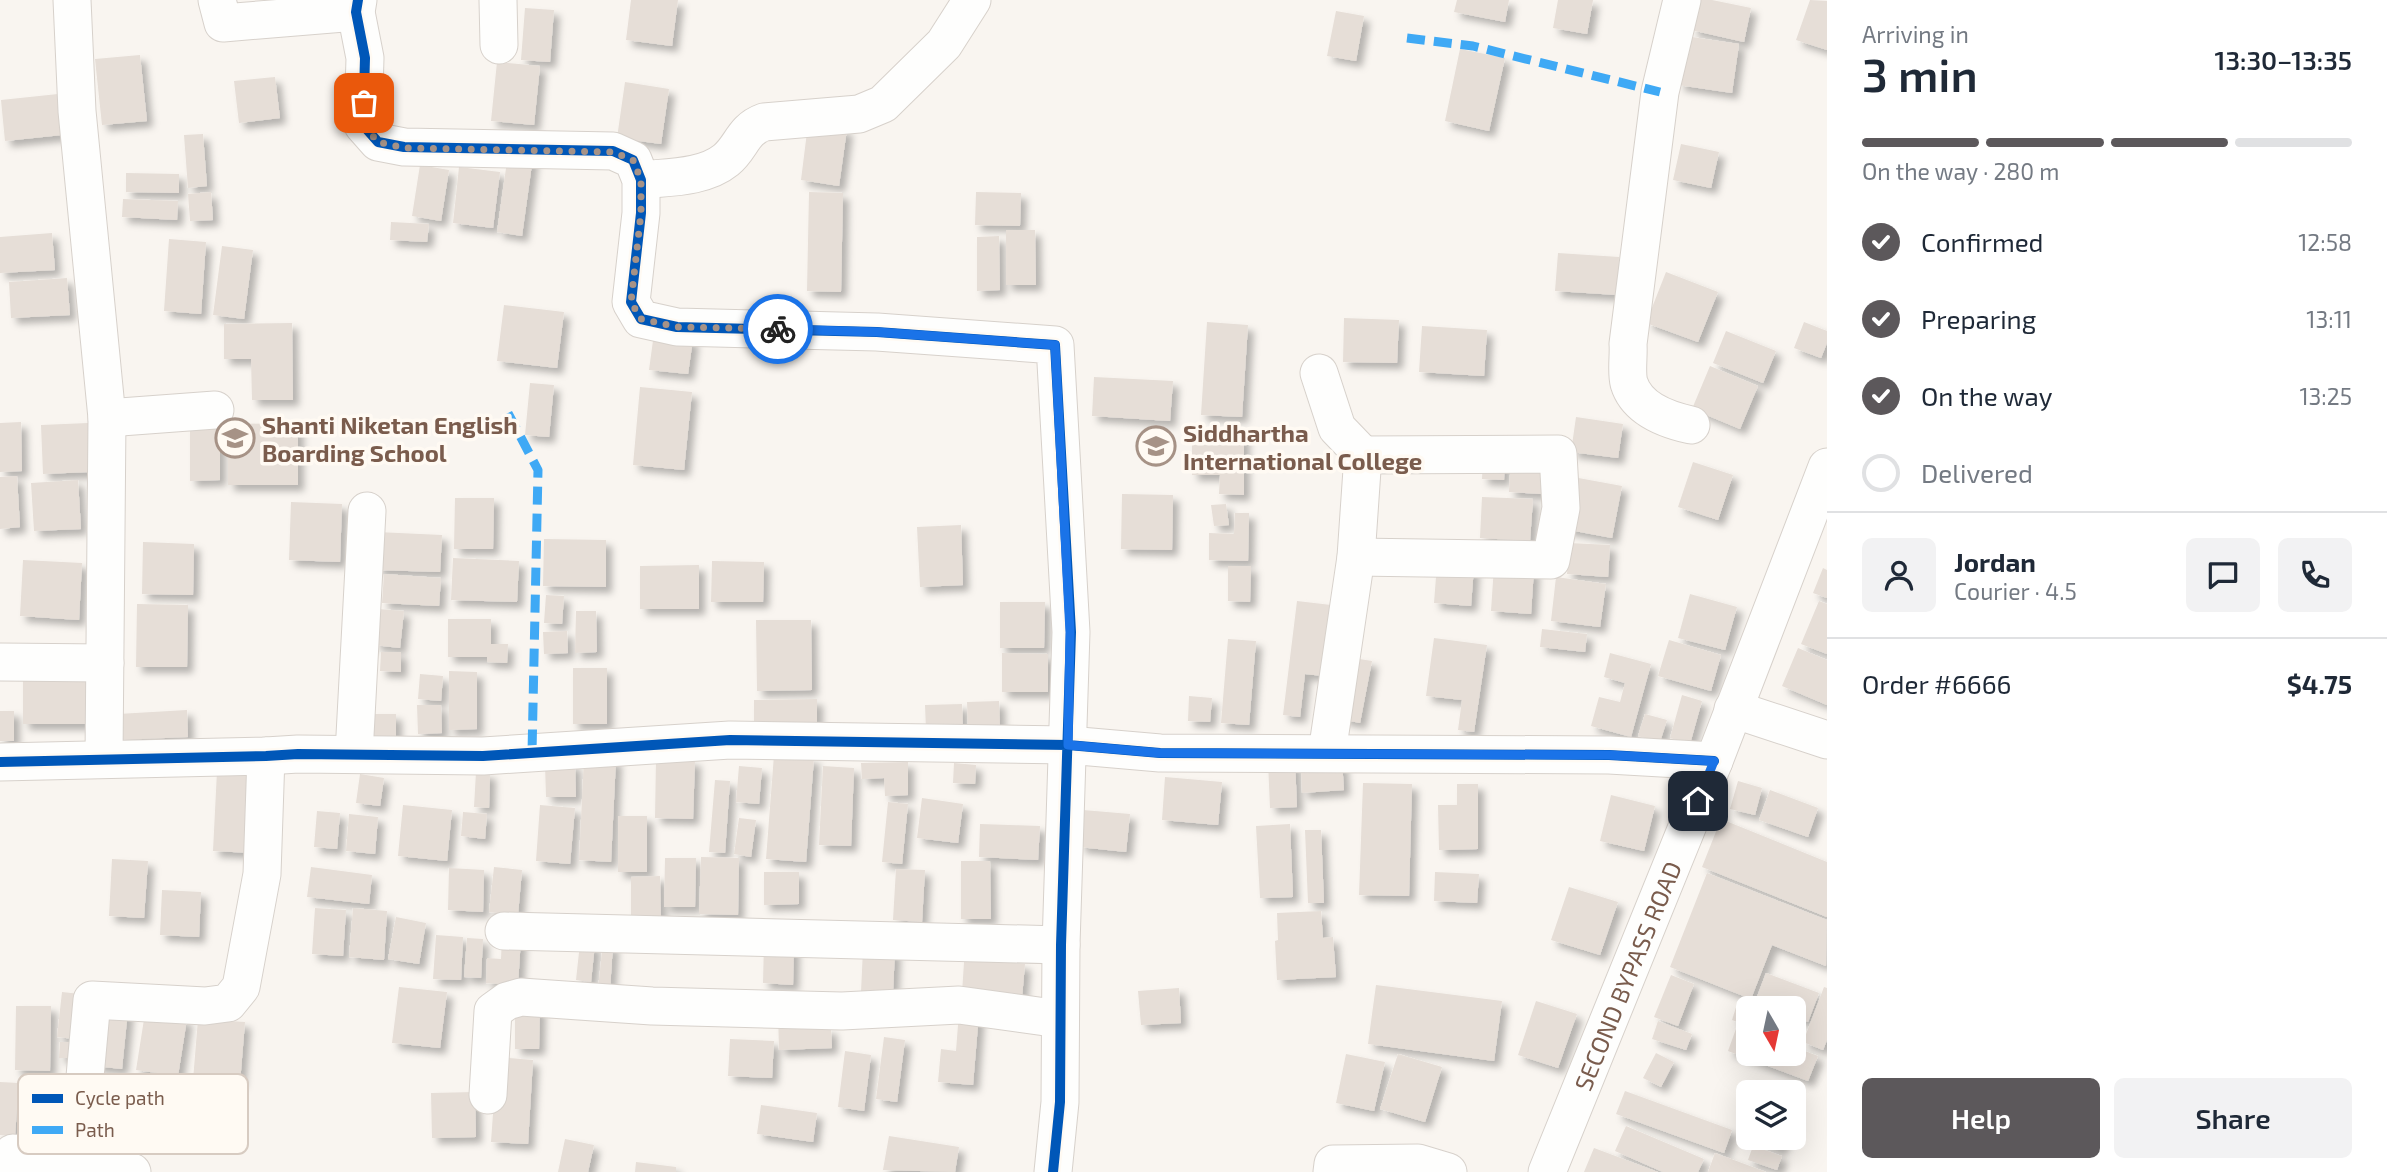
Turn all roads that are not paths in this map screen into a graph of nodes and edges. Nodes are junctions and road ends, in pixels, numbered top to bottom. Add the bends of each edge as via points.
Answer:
1 (72, 0) edge
2 (217, 0) edge
3 (498, 0) edge
4 (972, 0) edge
5 (1682, 0) edge
6 (357, 6) edge
7 (499, 45) dead end
8 (641, 180) junction
9 (1319, 373) dead end
10 (215, 410) dead end
11 (107, 418) junction
12 (1691, 425) dead end
13 (1363, 455) junction
14 (1827, 467) edge
15 (368, 511) dead end
16 (1356, 557) junction
17 (0, 662) edge
18 (105, 663) junction
19 (1734, 709) junction
20 (1827, 740) edge
21 (1068, 745) junction
22 (1327, 753) junction
23 (354, 754) junction
24 (266, 757) junction
25 (104, 758) junction
26 (1714, 761) junction
27 (0, 762) edge
28 (504, 931) dead end
29 (1061, 945) junction
30 (1060, 1019) junction
31 (85, 1074) edge
32 (488, 1095) dead end
33 (18, 1154) edge
34 (19, 1154) edge
35 (78, 1154) edge
36 (77, 1164) junction
37 (8, 1172) edge
38 (132, 1172) edge
39 (1053, 1172) edge
40 (1332, 1172) edge
41 (1448, 1172) edge
42 (1547, 1172) edge

1 - 11 street via 76,111
2 - 6 street via 223,23
3 - 7 street
4 - 8 street via 944,44 883,104 859,114 764,122 751,127 717,167
5 - 12 street via 1660,92 1628,344 1629,383 1644,405
6 - 8 street via 365,58 363,125 378,142 404,148 613,152 633,160
8 - 21 street via 631,302 641,319 677,327 877,332 1055,345 1070,632
9 - 13 street via 1337,428
10 - 11 street
11 - 18 street
13 - 16 street
13 - 16 street via 1558,454 1561,508 1551,560
14 - 19 street, SECOND BYPASS ROAD
15 - 23 street
16 - 22 street
17 - 18 street
18 - 25 street
19 - 20 street
19 - 26 street, SECOND BYPASS ROAD
21 - 22 street via 1160,753
21 - 23 street via 730,740 483,755
21 - 29 street
22 - 26 street via 1609,755
23 - 24 street
24 - 25 street
24 - 31 street via 262,874 241,987 228,1003 205,1006 92,1000
25 - 27 street
26 - 42 street, SECOND BYPASS ROAD
28 - 29 street
29 - 30 street
30 - 32 street via 959,1005 842,1011 521,997 494,1011
30 - 39 street via 1060,1102
33 - 37 street via 13,1153
34 - 36 street
35 - 36 street
36 - 38 street
40 - 41 street via 1333,1164 1418,1163

